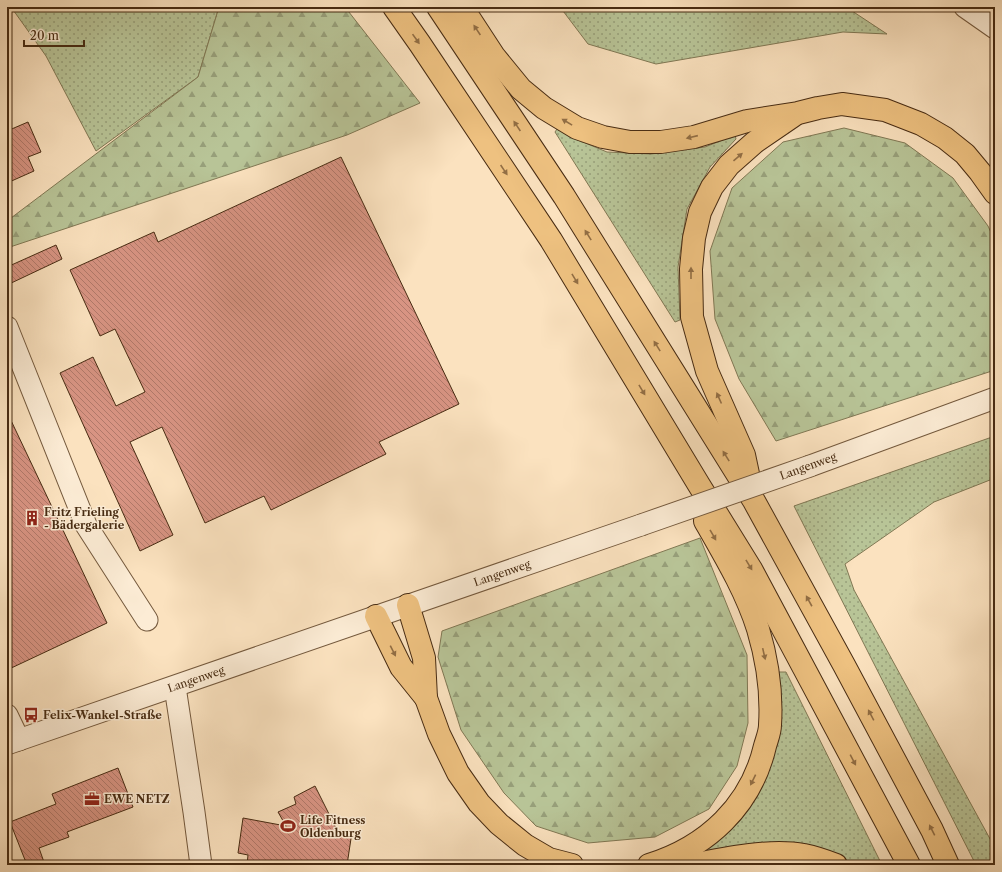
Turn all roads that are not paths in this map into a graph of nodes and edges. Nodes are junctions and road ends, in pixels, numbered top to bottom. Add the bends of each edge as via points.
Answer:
1 (394, 7) edge
2 (438, 7) edge
3 (462, 7) edge
4 (965, 7) edge
5 (995, 28) edge
6 (798, 112) junction
7 (995, 193) edge
8 (7, 327) edge
9 (995, 398) edge
10 (699, 485) junction
11 (754, 501) junction
12 (408, 605) junction
13 (376, 616) junction
14 (147, 620) dead end
15 (175, 686) junction
16 (426, 698) junction
17 (7, 715) edge
18 (13, 742) edge
19 (201, 865) edge
20 (572, 865) edge
21 (649, 865) edge
22 (692, 865) edge
23 (836, 865) edge
24 (909, 865) edge
25 (948, 865) edge

1 -> 10 highway via 551,240
11 -> 2 highway via 564,196
6 -> 3 highway via 747,121 694,137 661,142 630,142 603,137 577,128 544,108 521,89 494,56
4 - 5 street
6 - 7 highway via 842,104 885,110 921,124 945,138 964,154
11 -> 6 highway via 744,455 707,371 692,317 691,269 694,238 700,212 712,187 729,165 755,142
8 - 14 street via 86,526
9 - 12 street, Langenweg, bridge via 810,466
10 -> 21 highway via 702,517 731,566 758,630 770,689 770,726 762,762 752,783 724,822 676,855
10 -> 24 highway via 751,569
25 -> 11 highway via 848,672
12 - 13 street, Langenweg
12 - 16 highway via 424,658
13 - 15 street, Langenweg
13 -> 16 highway via 401,667
15 - 18 street, Langenweg
15 - 19 street
16 - 20 highway via 439,734 458,773 479,803 499,824 525,845 549,859
17 - 18 street
22 - 23 highway via 756,854 803,855

